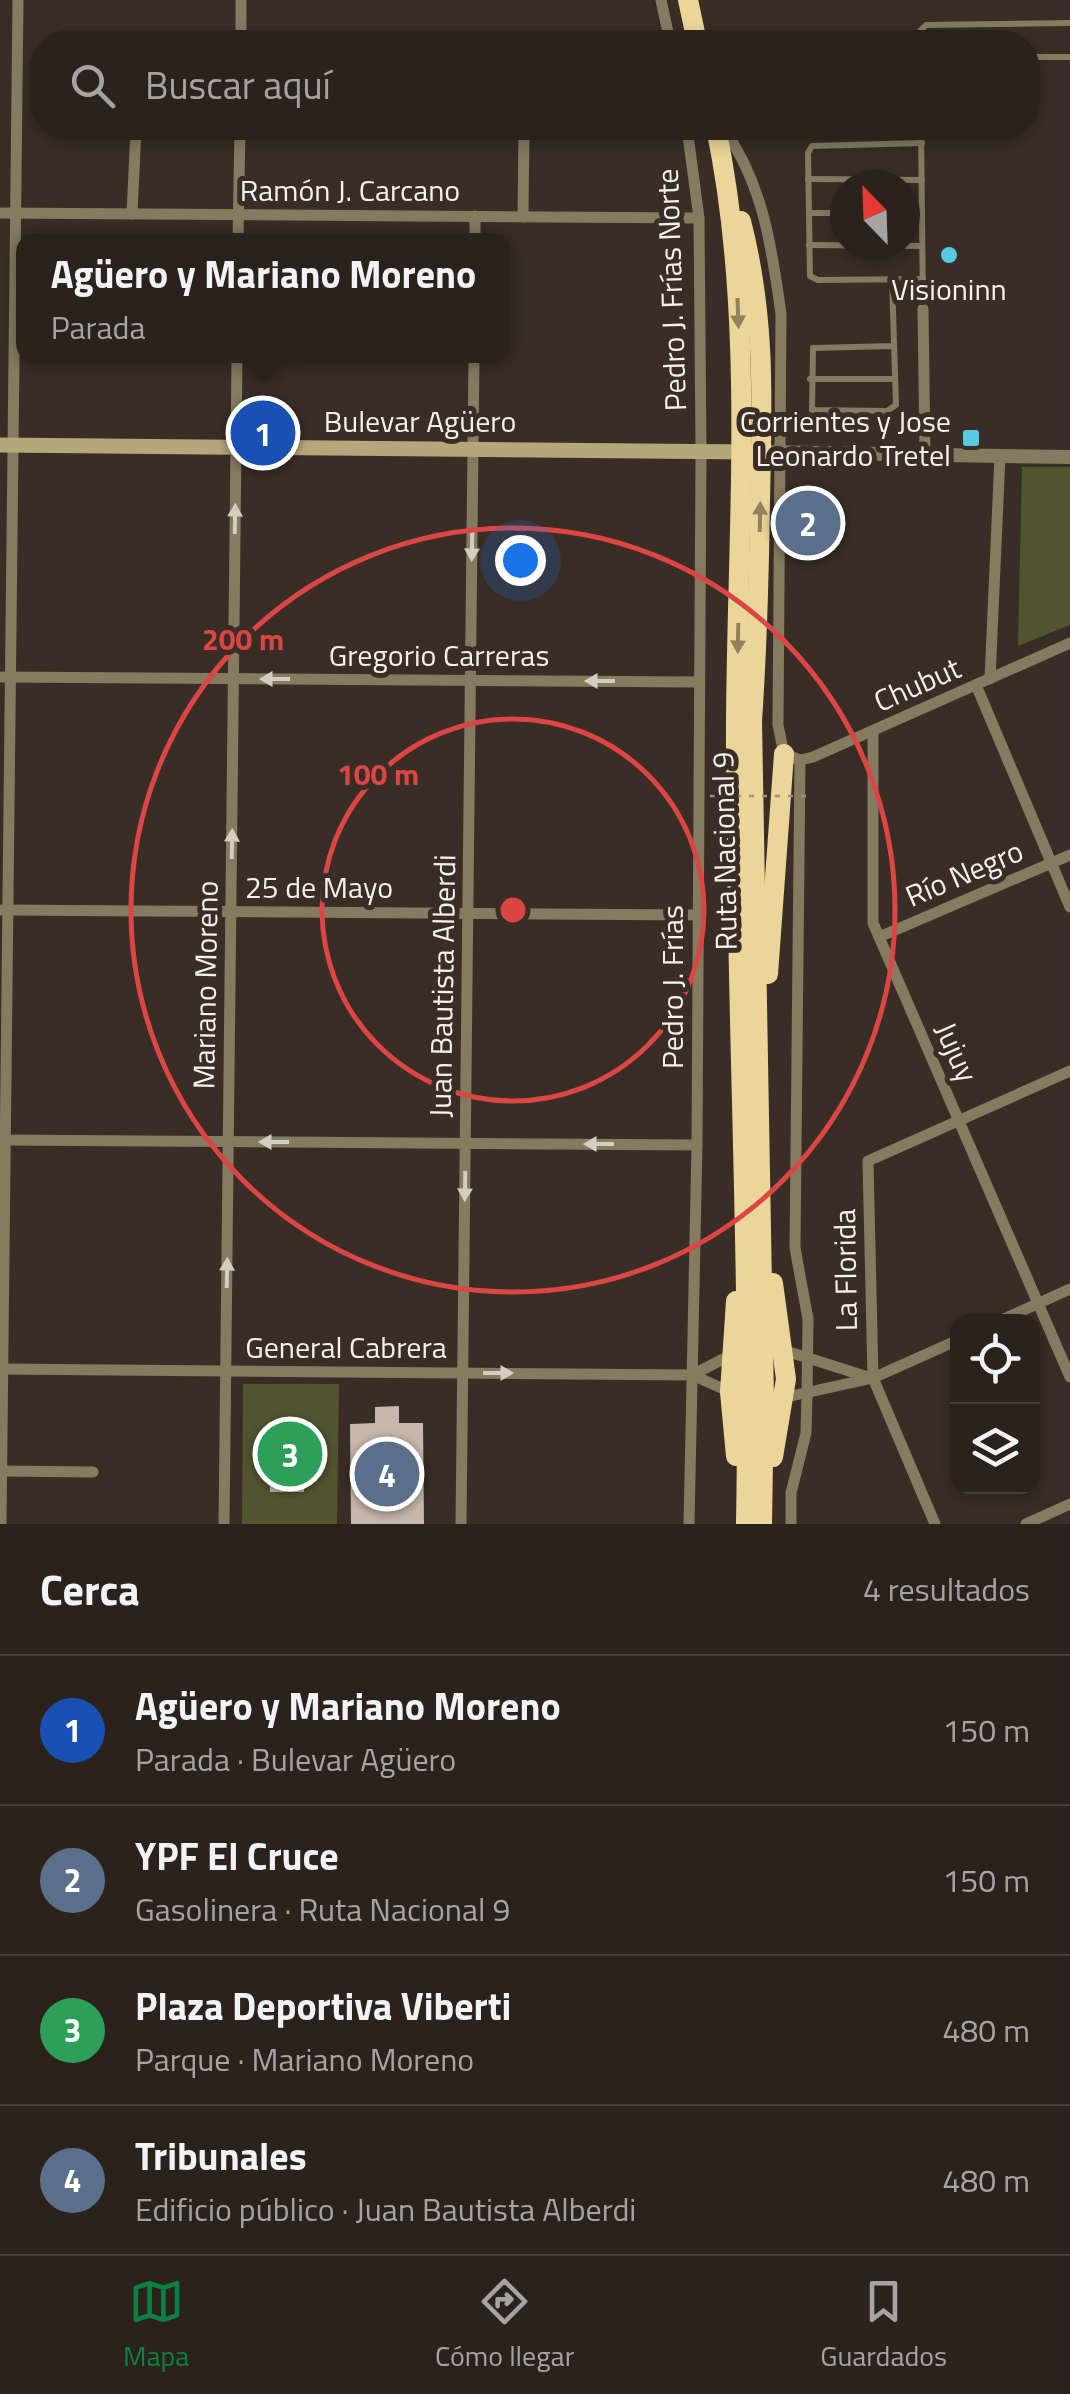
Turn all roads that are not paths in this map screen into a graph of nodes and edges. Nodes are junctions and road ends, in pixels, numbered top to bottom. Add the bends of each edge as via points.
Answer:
1 (18, 0) edge
2 (241, 0) edge
3 (662, 0) edge
4 (688, 0) edge
5 (1070, 24) edge
6 (241, 30) edge
7 (668, 30) edge
8 (694, 30) edge
9 (921, 30) edge
10 (1040, 56) edge
11 (1070, 57) edge
12 (135, 140) edge
13 (240, 140) edge
14 (524, 140) edge
15 (689, 140) edge
16 (722, 140) edge
17 (730, 140) edge
18 (922, 140) edge
19 (922, 143) junction
20 (808, 179) junction
21 (922, 180) junction
22 (727, 181) junction
23 (830, 212) edge
24 (922, 212) joint
25 (0, 213) edge
26 (16, 213) junction
27 (809, 213) junction
28 (132, 214) junction
29 (239, 214) junction
30 (475, 216) junction
31 (523, 216) junction
32 (699, 218) junction
33 (238, 233) edge
34 (475, 233) edge
35 (809, 245) junction
36 (922, 246) junction
37 (892, 280) junction
38 (923, 280) junction
39 (923, 309) joint
40 (894, 346) junction
41 (237, 363) edge
42 (474, 363) edge
43 (810, 379) junction
44 (895, 379) junction
45 (6, 446) edge
46 (236, 447) junction
47 (473, 449) junction
48 (701, 451) junction
49 (739, 452) junction
50 (770, 452) junction
51 (925, 454) junction
52 (1000, 456) junction
53 (1070, 457) edge
54 (1070, 644) edge
55 (5, 677) edge
56 (234, 678) junction
57 (990, 679) junction
58 (470, 680) junction
59 (698, 682) junction
60 (976, 684) junction
61 (874, 732) junction
62 (792, 757) junction
63 (1070, 854) edge
64 (1050, 863) junction
65 (1070, 908) edge
66 (4, 910) edge
67 (231, 912) junction
68 (468, 913) junction
69 (697, 915) junction
70 (878, 937) junction
71 (1070, 1072) edge
72 (758, 1075) junction
73 (960, 1120) junction
74 (3, 1140) edge
75 (228, 1142) junction
76 (465, 1143) junction
77 (696, 1145) junction
78 (760, 1206) junction
79 (746, 1234) junction
80 (1070, 1289) edge
81 (1037, 1304) junction
82 (1015, 1314) edge
83 (950, 1344) edge
84 (783, 1350) junction
85 (731, 1355) junction
86 (807, 1358) junction
87 (1, 1369) edge
88 (226, 1371) junction
89 (462, 1373) junction
90 (692, 1375) junction
91 (1070, 1376) edge
92 (872, 1378) junction
93 (807, 1395) junction
94 (756, 1397) junction
95 (2, 1470) edge
96 (93, 1472) dead end
97 (1070, 1504) edge
98 (1, 1524) edge
99 (224, 1524) edge
100 (460, 1524) edge
101 (689, 1524) edge
102 (746, 1524) edge
103 (762, 1524) edge
104 (791, 1524) edge
105 (935, 1524) edge
106 (1026, 1524) edge

1 - 26 street
2 - 6 street
3 - 7 street
4 - 8 highway
5 - 9 lane via 926,24
10 - 11 lane
12 - 28 street
13 - 29 street
14 - 31 street
15 - 32 street, Pedro J. Frías Norte
16 - 22 highway, Ruta Nacional 9
17 - 50 street via 757,192 781,314
18 - 19 lane
19 - 20 lane via 812,146
19 - 21 lane
20 - 21 lane
20 - 27 lane
21 - 24 lane
22 -> 49 highway, Ruta Nacional 9
22 - 50 highway, Ruta Nacional 9 via 759,310
23 - 27 lane
24 - 36 lane
25 - 26 street, Ramón J. Carcano
26 - 28 street, Ramón J. Carcano
26 - 45 street
27 - 35 lane
28 - 29 street, Ramón J. Carcano
29 - 30 street, Ramón J. Carcano
29 - 33 street
30 - 31 street, Ramón J. Carcano
30 - 34 street
31 - 32 street, Ramón J. Carcano
32 - 48 street, Pedro J. Frías Norte
35 - 36 lane
35 - 37 lane via 813,280
36 - 38 lane
37 - 38 lane
37 - 40 lane
38 - 39 lane
39 - 51 street
40 - 43 lane via 812,348
40 - 44 lane
41 - 46 street, Mariano Moreno
42 - 47 street, Juan Bautista Alberdi
43 - 44 lane
43 - 44 lane via 812,410 835,412 892,410
45 - 46 main road, Bulevar Agüero
45 - 55 street
46 - 47 main road, Bulevar Agüero
56 -> 46 street, Mariano Moreno
47 - 48 main road, Bulevar Agüero
47 -> 58 street, Juan Bautista Alberdi
48 - 49 main road, Bulevar Agüero
48 - 59 street, Pedro J. Frías
49 - 50 main road, Bulevar Agüero
49 -> 79 highway, Ruta Nacional 9 via 736,723
50 - 51 street
50 - 62 street via 778,725
72 -> 50 highway, Ruta Nacional 9 via 752,721
51 - 52 street
52 - 53 street
52 - 57 street
54 - 57 street, Chubut
55 - 56 street, Gregorio Carreras
55 - 66 street
58 -> 56 street, Gregorio Carreras
67 -> 56 street, Mariano Moreno
57 - 60 street, Chubut
59 -> 58 street, Gregorio Carreras
58 - 68 street, Juan Bautista Alberdi
59 - 69 street, Pedro J. Frías
60 - 61 street, Chubut
60 - 64 street
61 - 62 street, Chubut
61 - 70 street, Jujuy via 871,908
62 - 72 highway
62 - 86 street via 796,1248
63 - 64 street, Río Negro
64 - 65 street
64 - 70 street, Río Negro
66 - 67 street, 25 de Mayo
66 - 74 street
67 - 68 street, 25 de Mayo
67 - 75 street, Mariano Moreno
68 - 69 street, 25 de Mayo
68 - 76 street, Juan Bautista Alberdi
69 - 77 street, Pedro J. Frías
70 - 73 street, Jujuy
71 - 73 street
72 - 78 highway, Ruta Nacional 9
73 - 81 street, Jujuy
73 - 92 street, La Florida via 868,1161
74 - 75 street
74 - 87 street
76 -> 75 street
88 -> 75 street, Mariano Moreno
77 -> 76 street
76 -> 89 street, Juan Bautista Alberdi
77 - 90 street, Pedro J. Frías
78 - 84 highway
78 - 94 highway, Ruta Nacional 9
79 - 85 highway
79 - 94 highway, Ruta Nacional 9
80 - 81 street
81 - 82 street
81 - 91 street, Jujuy
83 - 92 street
84 - 86 street
84 - 94 highway via 786,1379
85 - 90 street
85 - 94 highway
86 - 92 street
86 - 93 street
87 - 88 street, General Cabrera
87 - 95 street
88 - 89 street, General Cabrera
88 - 99 street, Mariano Moreno
89 -> 90 street, General Cabrera
89 - 100 street, Juan Bautista Alberdi
90 - 94 street
90 - 101 street, Pedro J. Frías
92 - 93 street
92 - 105 street
93 - 94 street
93 - 104 street
94 - 102 highway via 738,1487
94 - 103 highway
95 - 96 street
95 - 98 street
97 - 106 street

